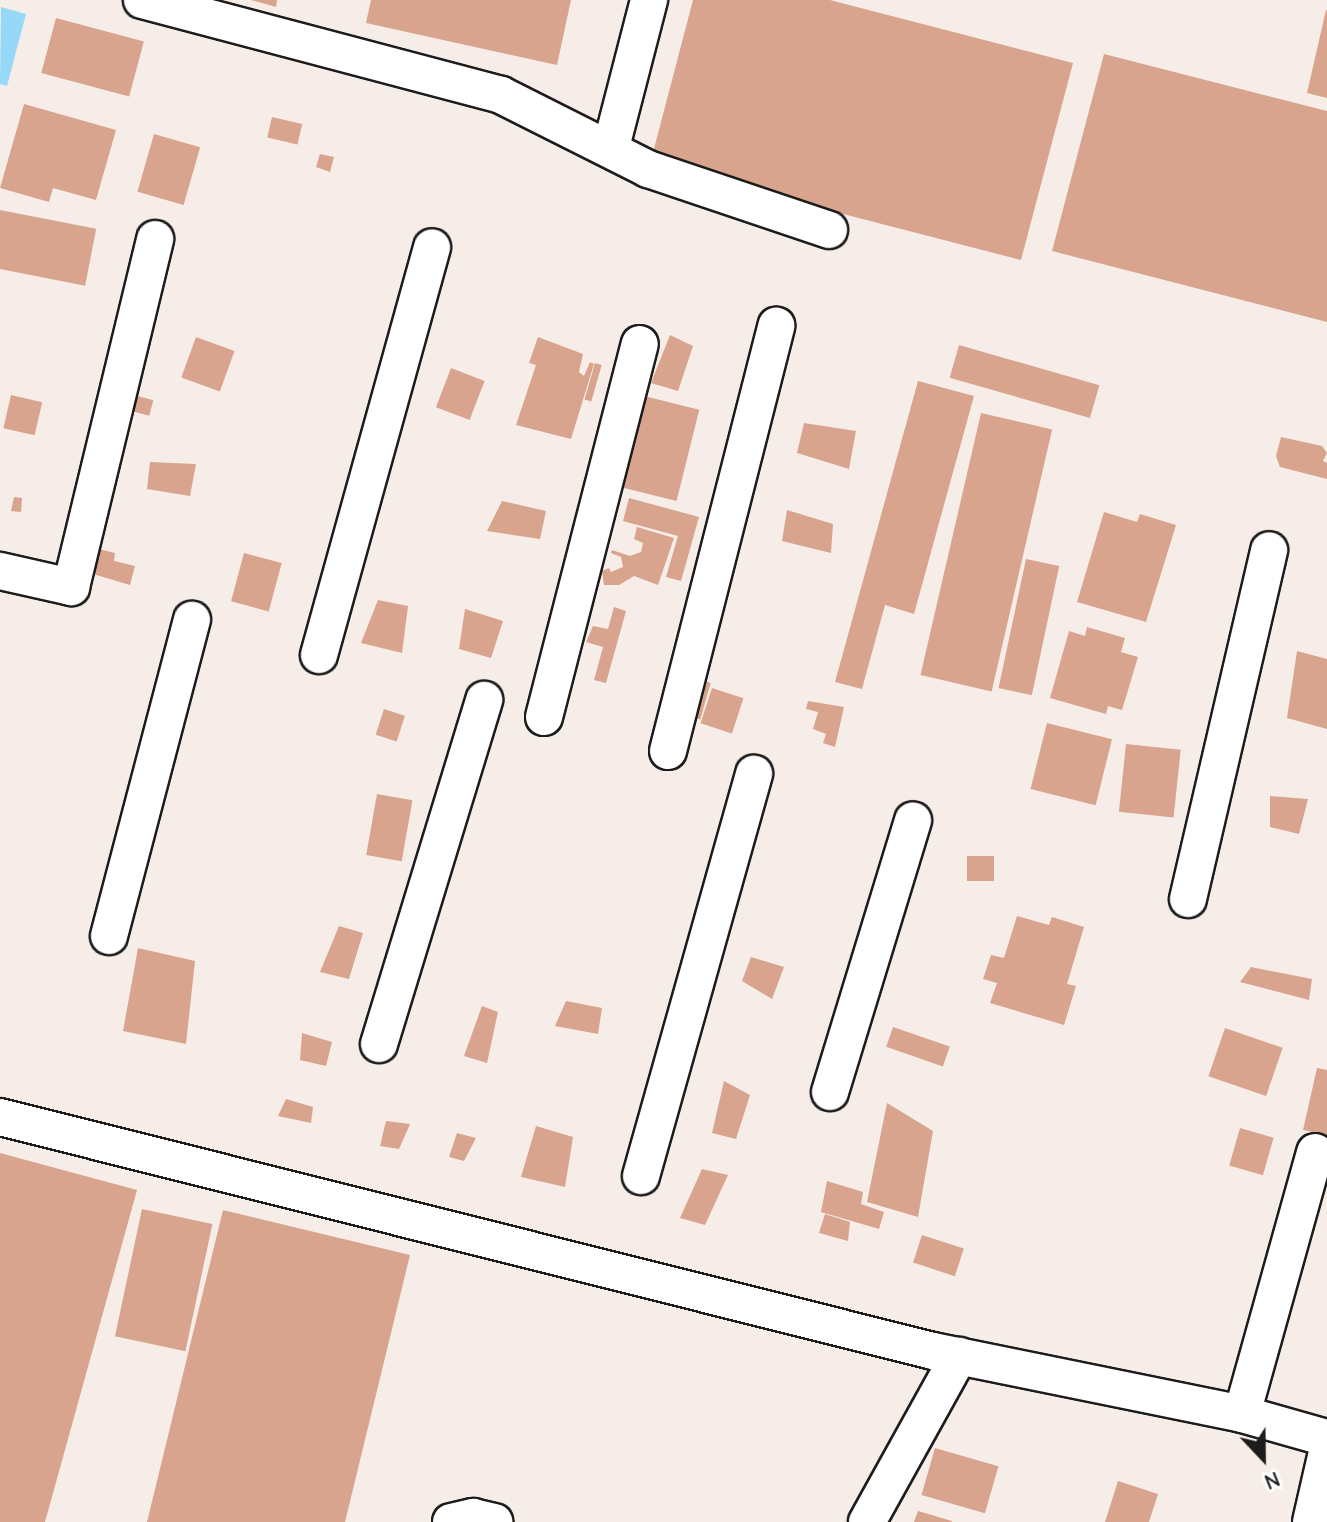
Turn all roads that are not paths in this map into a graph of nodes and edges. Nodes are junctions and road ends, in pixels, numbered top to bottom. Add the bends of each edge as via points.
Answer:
1 (142, 0) edge
2 (649, 0) edge
3 (611, 147) junction
4 (829, 230) dead end
5 (155, 239) dead end
6 (432, 247) dead end
7 (776, 326) dead end
8 (640, 344) dead end
9 (1269, 550) dead end
10 (0, 571) edge
11 (192, 620) dead end
12 (319, 655) dead end
13 (484, 700) dead end
14 (544, 717) dead end
15 (668, 751) dead end
16 (754, 774) dead end
17 (913, 820) dead end
18 (1188, 899) dead end
19 (109, 936) dead end
20 (379, 1044) dead end
21 (830, 1092) dead end
22 (0, 1117) edge
23 (1315, 1152) dead end
24 (641, 1176) dead end
25 (959, 1356) junction
26 (1242, 1414) junction
27 (1327, 1438) edge
28 (1327, 1452) edge
29 (451, 1522) edge
30 (494, 1522) edge
31 (867, 1522) edge
32 (1311, 1522) edge

1 - 3 street via 501,95
2 - 3 street
3 - 4 street via 648,169
5 - 10 street via 71,587
6 - 12 street
7 - 15 street
8 - 14 street
9 - 18 street
11 - 19 street
13 - 20 street
16 - 24 street
17 - 21 street
22 - 25 street
23 - 26 street
25 - 26 street
25 - 31 street
26 - 27 street
28 - 32 street
29 - 30 street via 473,1517

